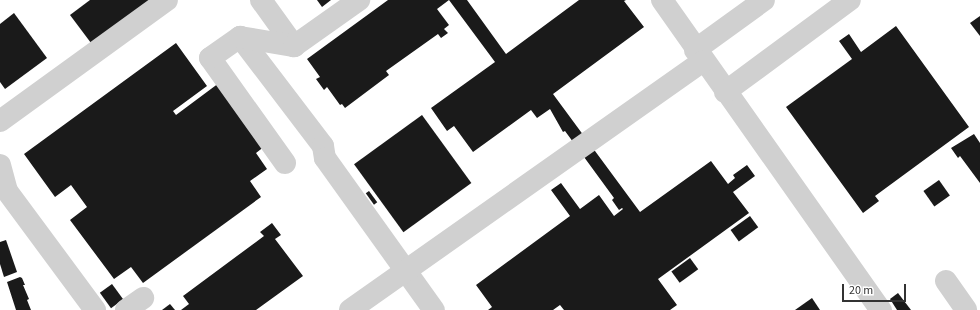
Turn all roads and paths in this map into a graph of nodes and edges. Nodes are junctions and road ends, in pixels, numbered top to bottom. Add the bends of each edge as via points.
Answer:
1 (167, 0) edge
2 (261, 0) edge
3 (359, 0) edge
4 (662, 0) edge
5 (764, 0) edge
6 (850, 0) edge
7 (240, 37) junction
8 (294, 46) junction
9 (699, 55) junction
10 (725, 92) junction
11 (0, 121) edge
12 (285, 163) dead end
13 (0, 165) edge
14 (406, 271) junction
15 (946, 281) dead end
16 (87, 307) edge
17 (350, 310) edge
18 (434, 310) edge
19 (881, 310) edge
20 (966, 310) edge

1 - 11 lane
2 - 8 lane
3 - 8 lane
4 - 9 lane
5 - 9 lane
6 - 10 lane
7 - 8 lane
7 - 12 lane via 210,58
7 - 14 lane via 322,146 325,158
9 - 10 lane
9 - 14 lane
10 - 19 lane
13 - 16 lane via 7,191
14 - 17 lane
14 - 18 lane
15 - 20 lane

